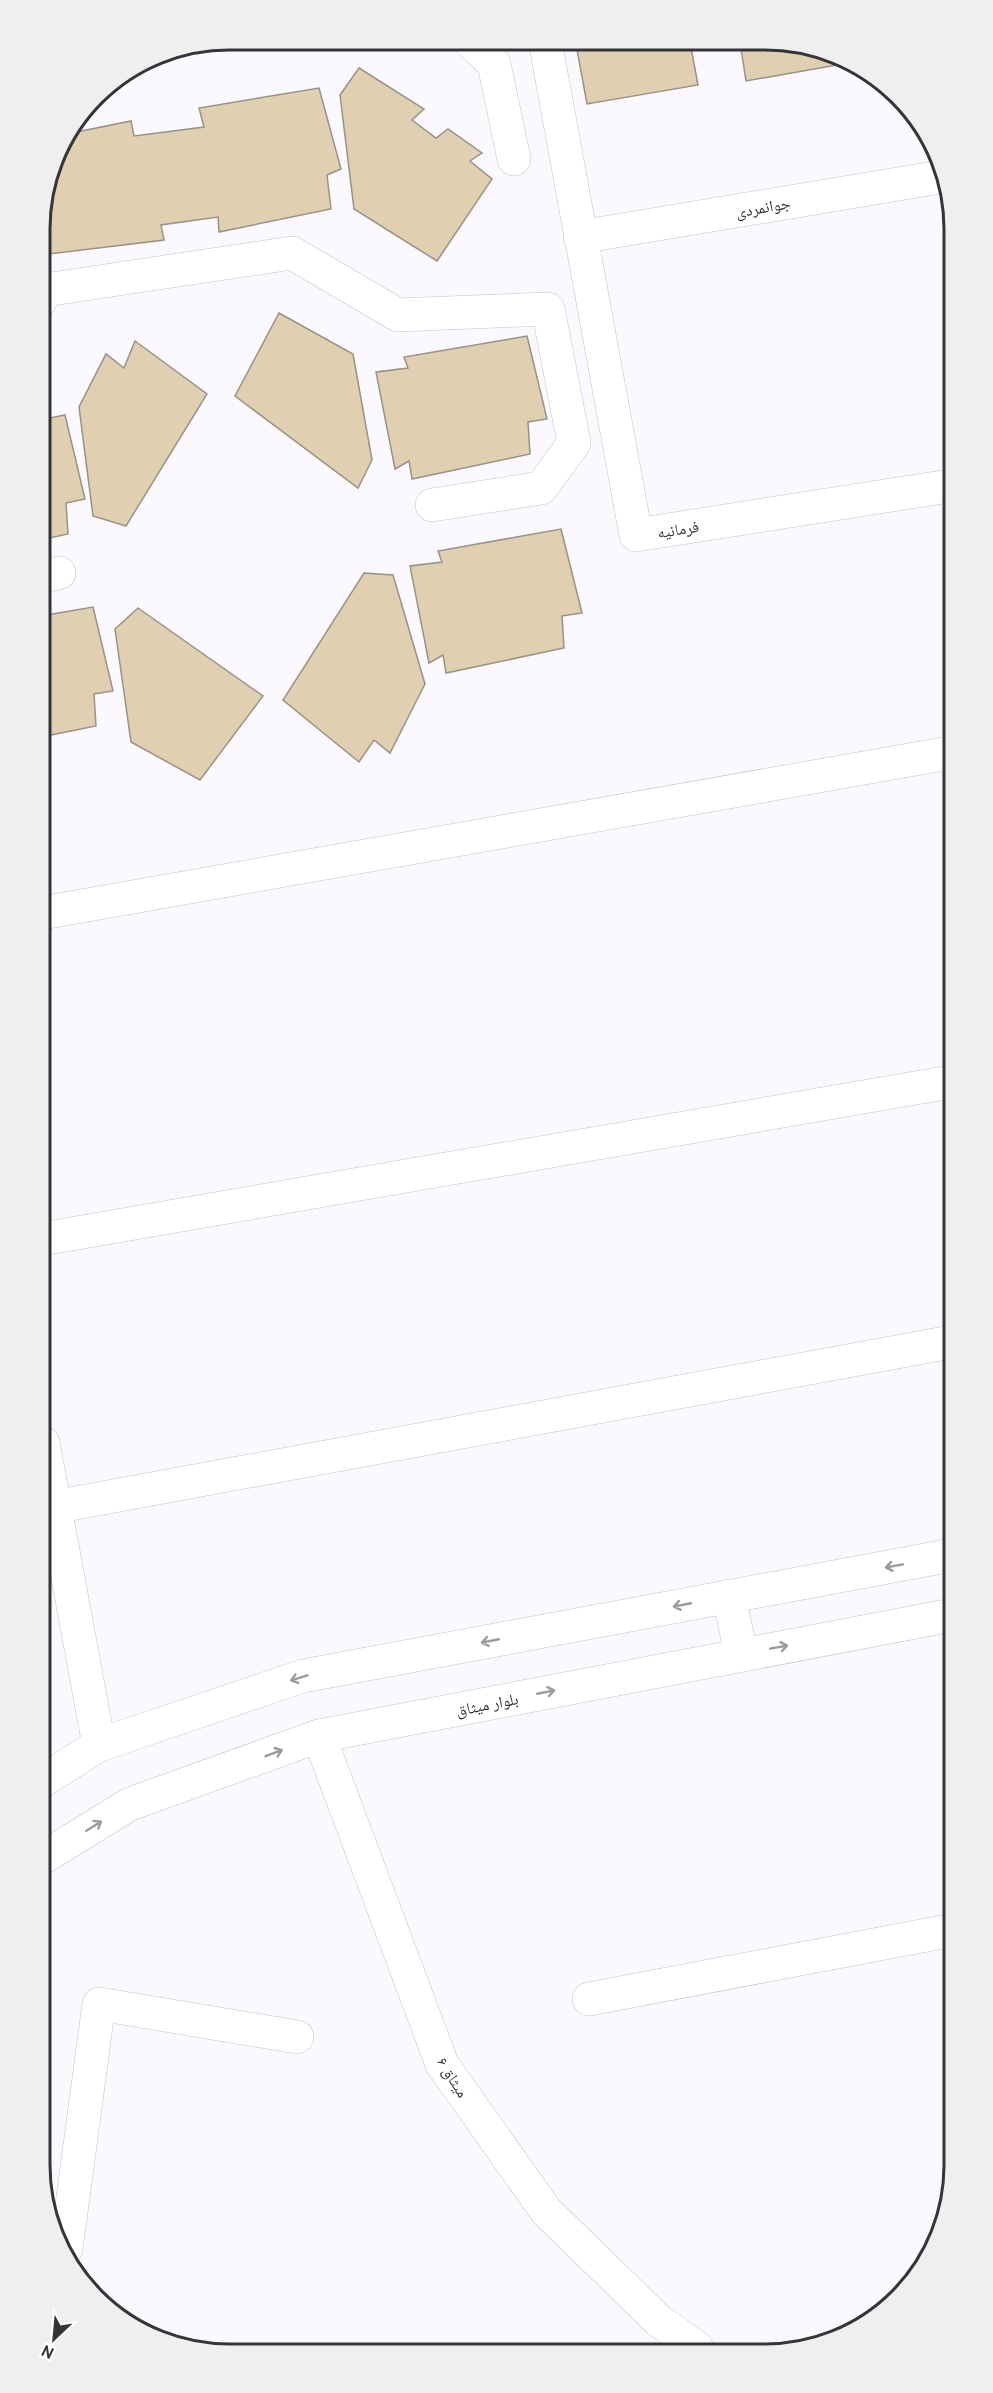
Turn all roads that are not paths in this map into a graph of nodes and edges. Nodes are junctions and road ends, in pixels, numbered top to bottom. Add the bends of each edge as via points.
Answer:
1 (546, 49) edge
2 (479, 50) edge
3 (514, 159) dead end
4 (936, 178) edge
5 (580, 237) junction
6 (50, 289) edge
7 (944, 487) edge
8 (432, 505) dead end
9 (944, 754) edge
10 (50, 911) edge
11 (944, 1083) edge
12 (49, 1238) edge
13 (943, 1343) edge
14 (49, 1508) edge
15 (49, 1510) edge
16 (943, 1557) edge
17 (729, 1596) junction
18 (943, 1618) edge
19 (741, 1654) junction
20 (319, 1736) junction
21 (99, 1745) junction
22 (49, 1777) edge
23 (49, 1854) edge
24 (943, 1932) edge
25 (589, 1999) dead end
26 (297, 2037) dead end
27 (67, 2241) edge
28 (691, 2344) edge

1 - 5 street
2 - 3 street via 494,64
4 - 5 street, جوانمردی
5 - 7 street, فرمانیه via 636,535
6 - 8 street via 292,253 398,315 548,309 574,443 541,488
9 - 10 street
11 - 12 street
13 - 14 street
15 - 21 street
16 -> 17 street
17 - 19 street
17 -> 21 street via 303,1676
19 -> 18 street, بلوار میثاق
20 -> 19 street, بلوار میثاق
23 -> 20 street, بلوار میثاق via 130,1804
20 - 28 street, میثاق ۶ via 442,2064 546,2211 658,2320
21 - 22 street
24 - 25 street
26 - 27 street via 99,2004

